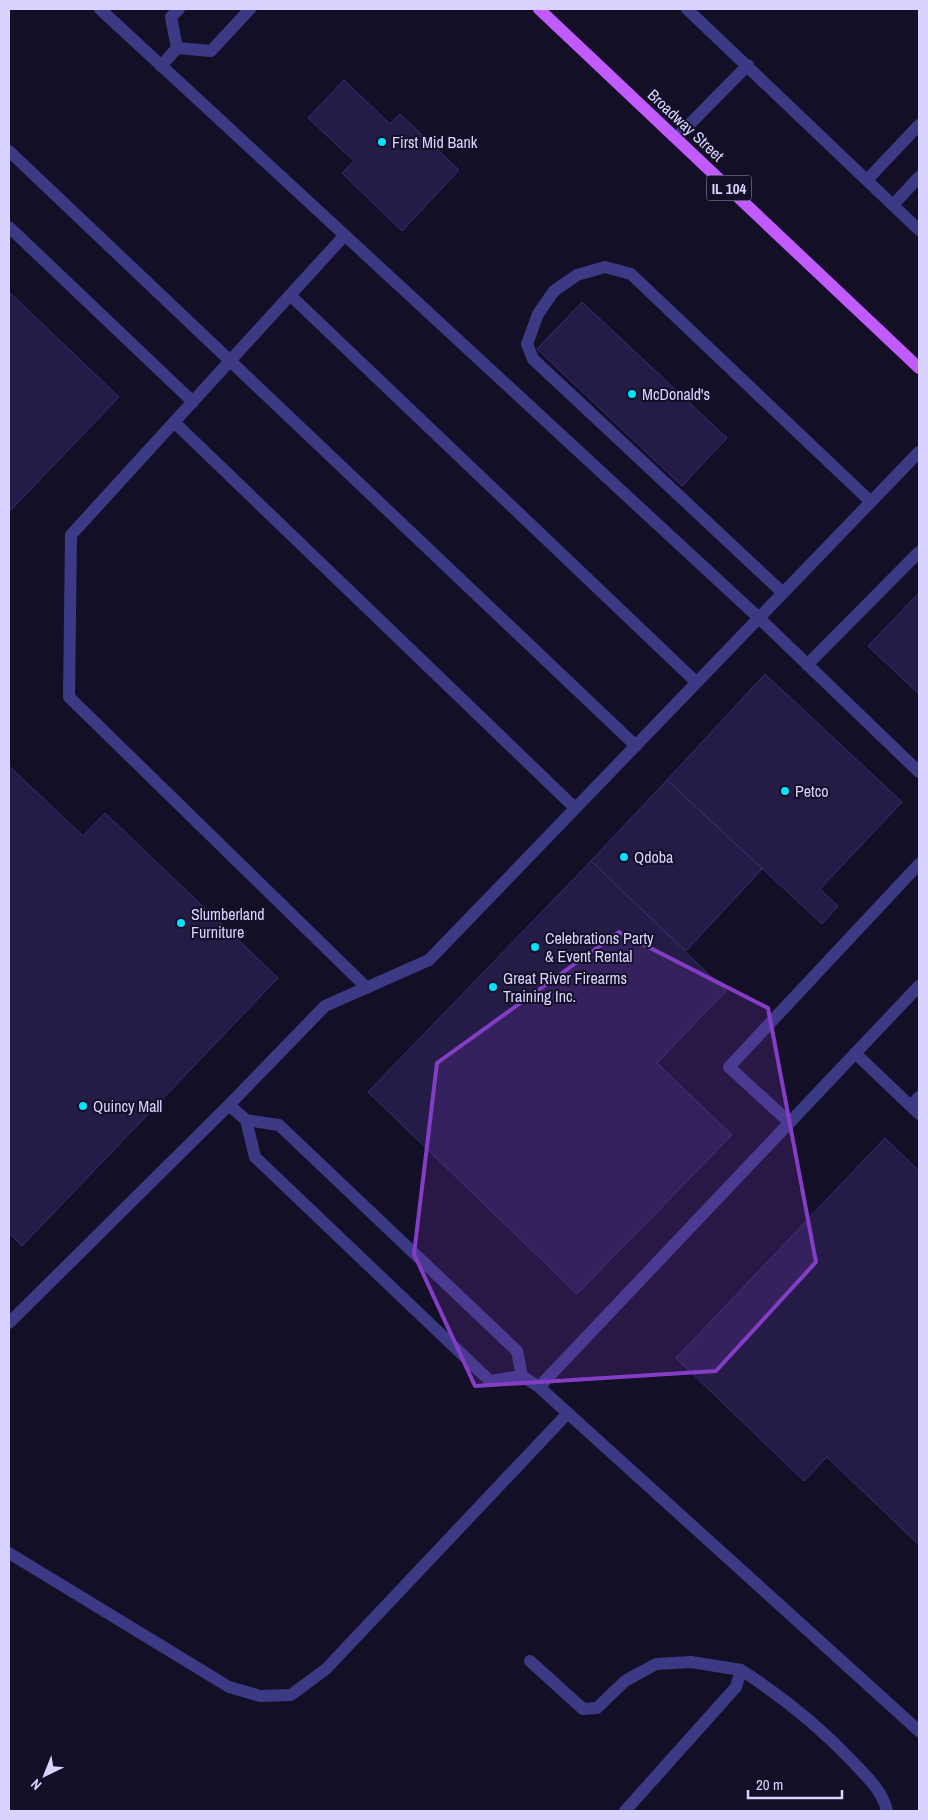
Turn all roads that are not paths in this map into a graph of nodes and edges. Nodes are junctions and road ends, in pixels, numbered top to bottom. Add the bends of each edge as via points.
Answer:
1 (100, 9) edge
2 (179, 9) edge
3 (250, 9) edge
4 (539, 9) edge
5 (687, 9) edge
6 (177, 48) junction
7 (748, 65) junction
8 (161, 66) junction
9 (919, 125) edge
10 (676, 138) junction
11 (9, 151) edge
12 (919, 177) edge
13 (867, 180) junction
14 (893, 205) junction
15 (9, 227) edge
16 (919, 230) edge
17 (344, 236) junction
18 (290, 295) junction
19 (230, 362) junction
20 (919, 368) edge
21 (193, 402) junction
22 (174, 422) junction
23 (919, 452) edge
24 (871, 502) junction
25 (919, 552) edge
26 (783, 593) junction
27 (759, 618) junction
28 (807, 664) junction
29 (696, 682) junction
30 (636, 746) junction
31 (919, 772) edge
32 (575, 808) junction
33 (919, 864) edge
34 (919, 986) edge
35 (367, 988) junction
36 (855, 1053) junction
37 (229, 1105) junction
38 (916, 1106) edge
39 (246, 1120) junction
40 (789, 1122) junction
41 (9, 1323) edge
42 (522, 1376) junction
43 (539, 1387) junction
44 (567, 1414) junction
45 (9, 1553) edge
46 (530, 1661) dead end
47 (742, 1670) junction
48 (919, 1731) edge
49 (625, 1811) edge
50 (887, 1811) edge

1 - 8 street
2 - 6 street via 171,17
3 - 6 street via 211,51
4 - 10 main road, Broadway Street / IL 104
5 - 7 street
6 - 8 street
7 - 10 street
7 - 13 street
8 - 17 street
9 - 13 street
10 - 20 main road, Broadway Street / IL 104
11 - 19 street
12 - 14 street
13 - 14 street
14 - 16 street
15 - 21 street
17 - 18 street
17 - 27 street
18 - 19 street
18 - 29 street
19 - 21 street
19 - 30 street
21 - 22 street
22 - 32 street
22 - 35 street via 71,535 69,697
23 - 24 street
24 - 26 street
24 - 26 street via 631,274 605,267 577,275 554,291 538,314 527,344 533,359
25 - 28 street
26 - 27 street
27 - 28 street
27 - 29 street
28 - 31 street
29 - 30 street
30 - 32 street
32 - 35 street via 429,960
33 - 40 street via 729,1067
34 - 36 street
35 - 37 street via 325,1006
36 - 38 street
36 - 40 street
37 - 39 street
37 - 41 street
39 - 42 street via 279,1125 517,1351
39 - 42 street via 255,1157 490,1380
40 - 43 street
42 - 43 street
43 - 44 street
44 - 45 street via 326,1670 291,1694 260,1696 229,1687
44 - 48 street
46 - 47 street via 583,1709 597,1708 625,1681 656,1664 691,1662
47 - 49 street via 736,1687
47 - 50 street via 786,1700 825,1733 873,1784

